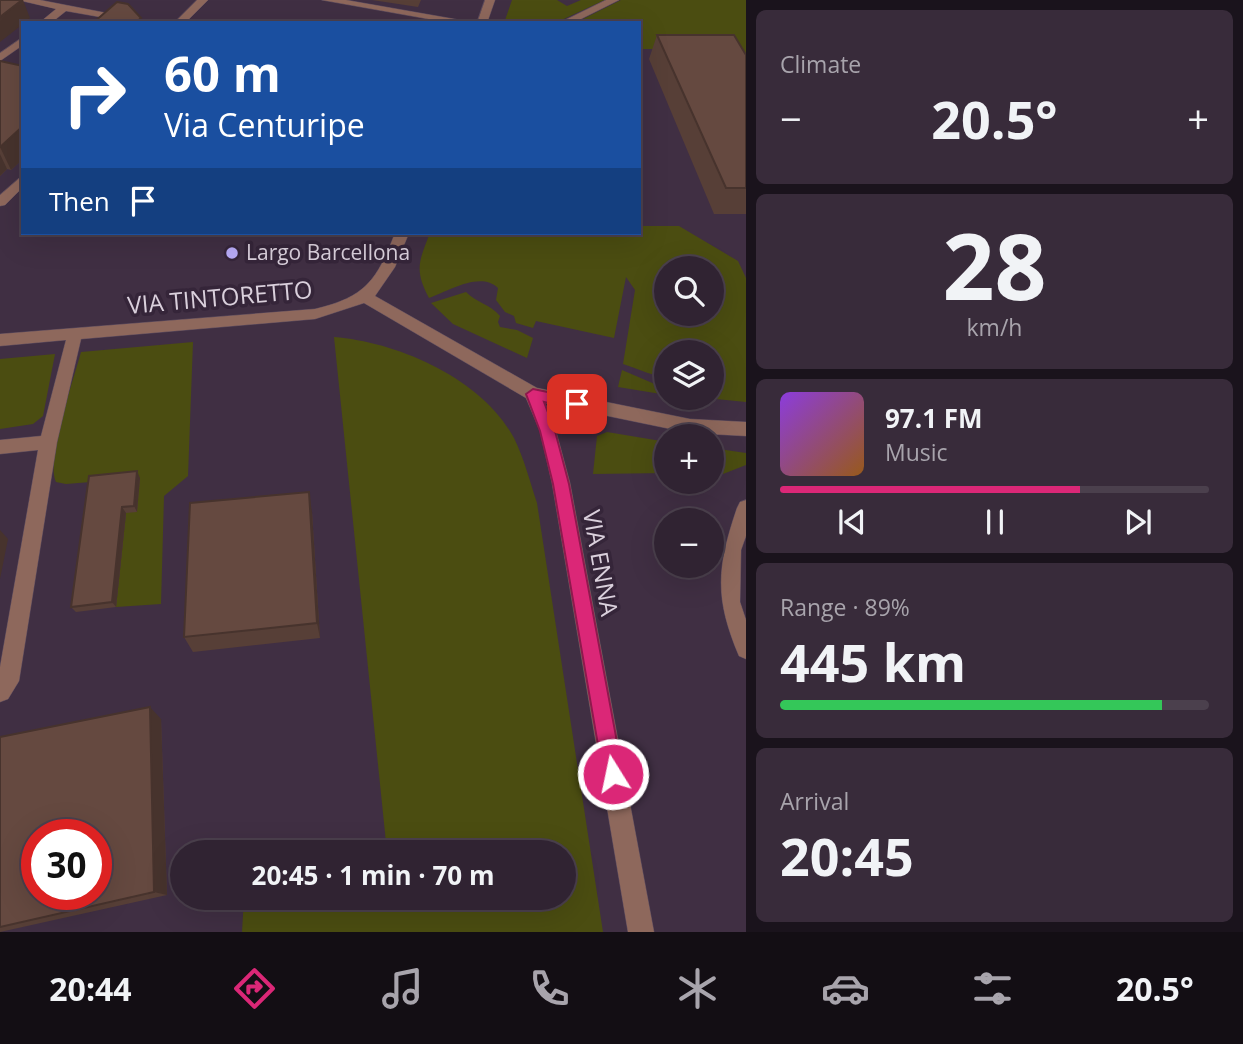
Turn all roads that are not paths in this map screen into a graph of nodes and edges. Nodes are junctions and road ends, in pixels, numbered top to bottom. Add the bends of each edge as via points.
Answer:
1 (23, 0) edge
2 (203, 0) edge
3 (327, 0) edge
4 (490, 0) edge
5 (614, 0) edge
6 (64, 7) junction
7 (46, 21) edge
8 (142, 21) edge
9 (181, 21) edge
10 (459, 21) edge
11 (483, 21) edge
12 (568, 21) edge
13 (21, 42) edge
14 (0, 58) edge
15 (21, 181) edge
16 (1, 200) edge
17 (401, 235) edge
18 (367, 298) junction
19 (75, 334) junction
20 (0, 340) edge
21 (533, 394) junction
22 (746, 429) edge
23 (48, 442) junction
24 (0, 447) edge
25 (746, 508) edge
26 (746, 649) edge
27 (0, 691) edge
28 (641, 932) edge

1 - 6 street
2 - 9 street
3 - 10 street
4 - 11 street
5 - 12 street
6 - 7 street
6 - 8 street
13 - 14 street
15 - 16 street
17 - 18 street via 384,276
18 - 19 street, VIA TINTORETTO via 315,314
18 - 21 street
19 - 20 street, VIA TINTORETTO
19 - 23 street
21 - 22 street via 690,426
21 - 28 street, VIA ENNA via 561,484
23 - 24 street
23 - 27 street via 8,681
25 - 26 street via 732,550 730,602

